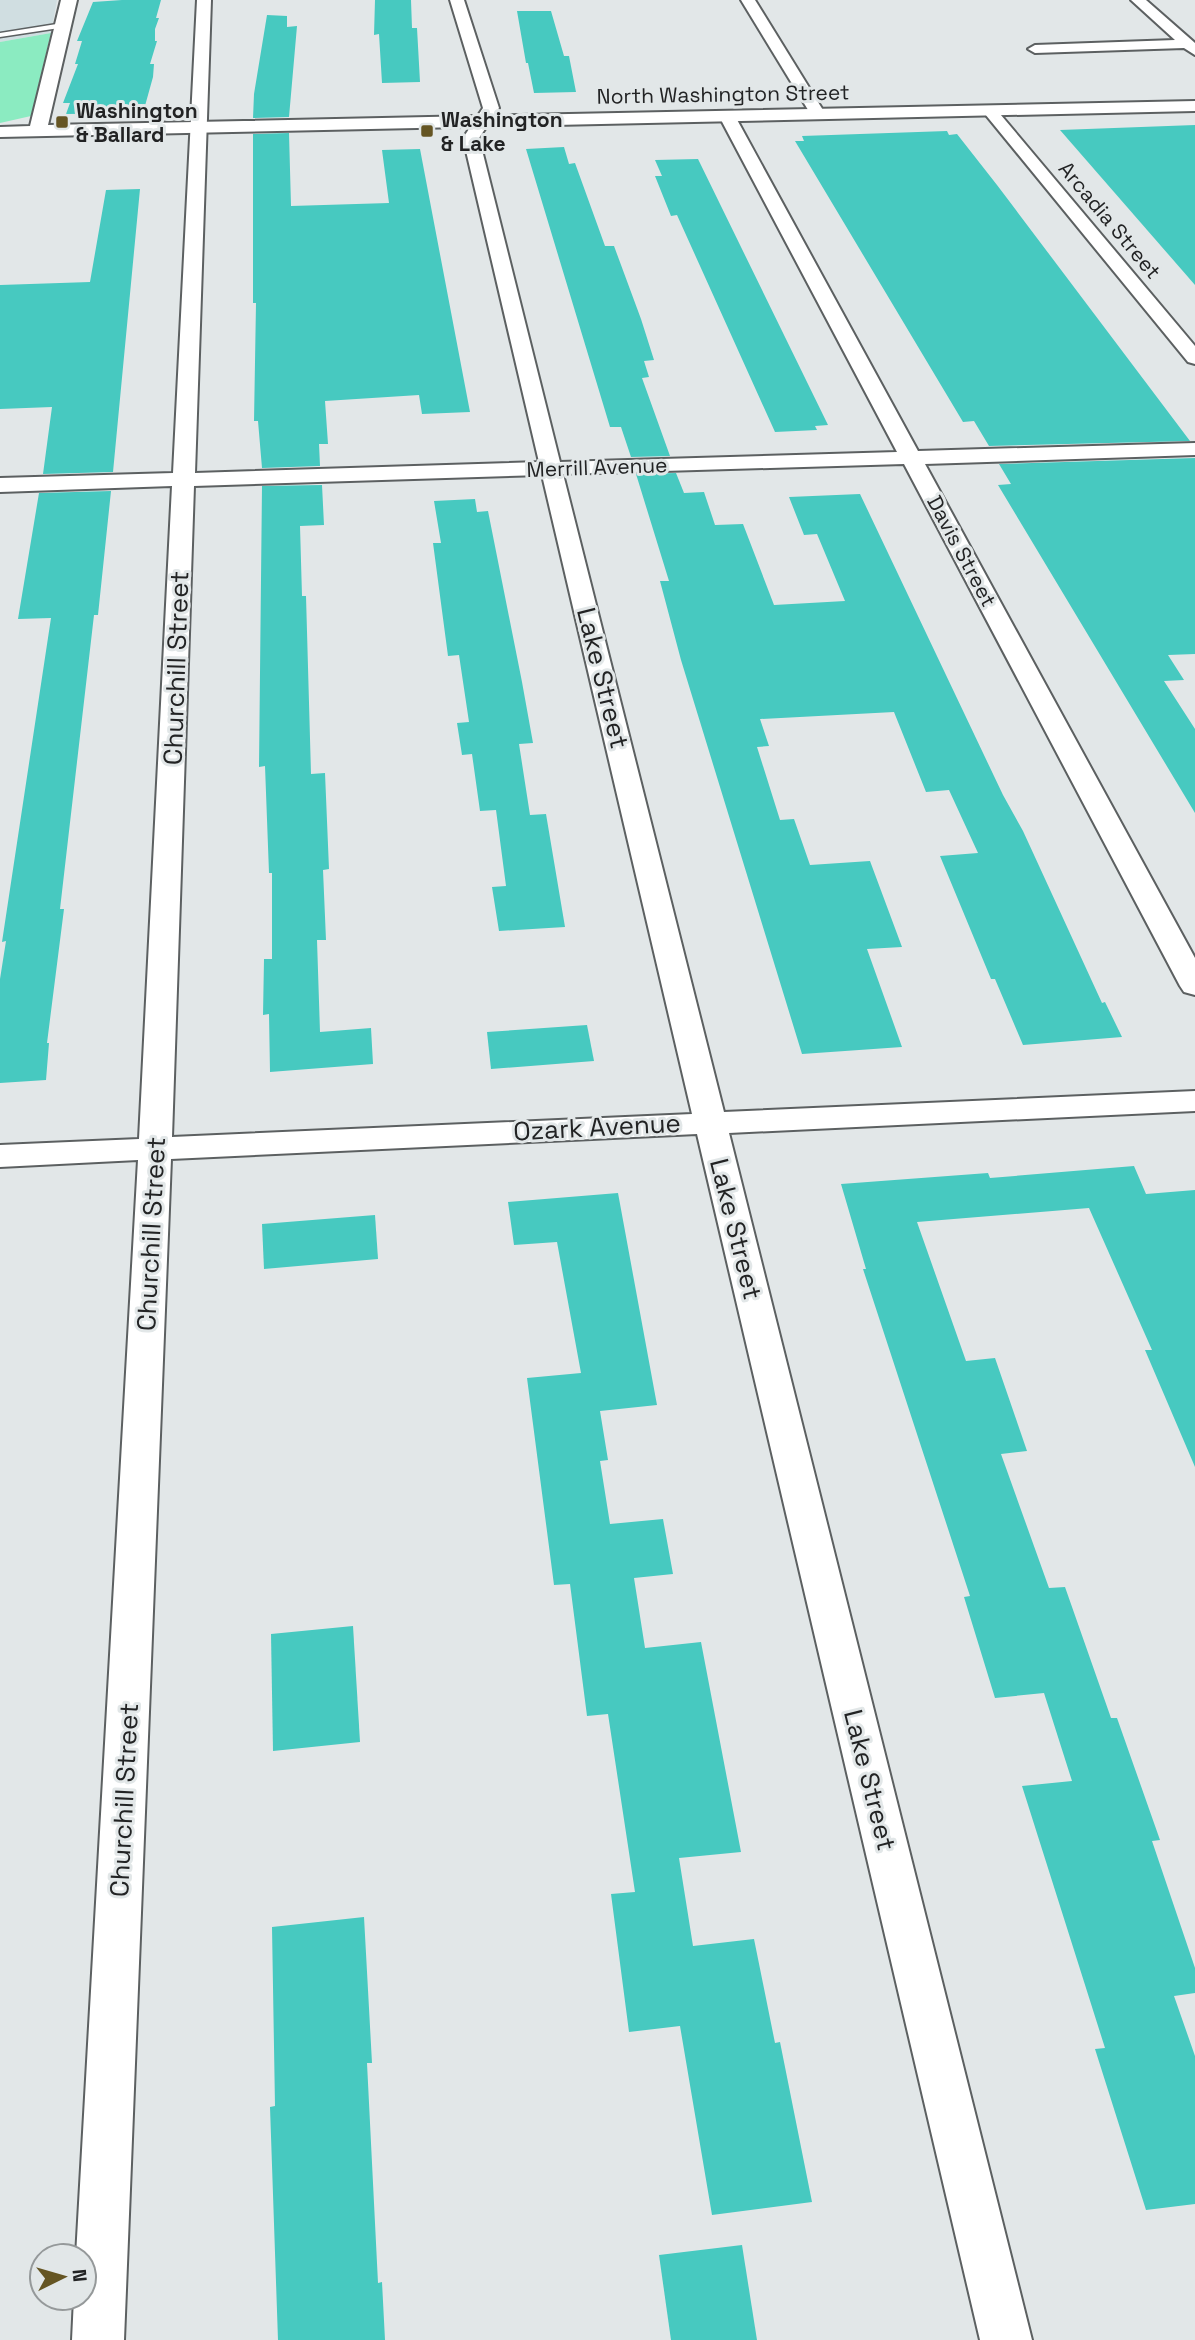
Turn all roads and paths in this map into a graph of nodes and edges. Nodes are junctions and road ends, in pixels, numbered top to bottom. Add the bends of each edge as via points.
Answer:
1 (69, 0) edge
2 (204, 0) edge
3 (457, 0) edge
4 (748, 0) edge
5 (1138, 0) edge
6 (63, 24) junction
7 (0, 35) edge
8 (1024, 36) dead end
9 (1191, 48) edge
10 (1035, 49) junction
11 (1045, 61) dead end
12 (1195, 106) edge
13 (990, 111) junction
14 (818, 114) junction
15 (727, 116) junction
16 (481, 122) junction
17 (197, 128) junction
18 (38, 131) junction
19 (0, 132) edge
20 (1195, 358) edge
21 (1195, 449) edge
22 (912, 457) junction
23 (552, 468) junction
24 (183, 480) junction
25 (0, 485) edge
26 (1195, 986) edge
27 (1195, 1101) edge
28 (710, 1121) junction
29 (155, 1149) junction
30 (0, 1156) edge
31 (98, 2340) edge
32 (1006, 2340) edge

1 - 6 street
2 - 17 street, Churchill Street
3 - 16 street, Lake Street via 491,108
4 - 14 street
5 - 9 street
6 - 7 lane
6 - 18 street
8 - 10 street
9 - 10 street
10 - 11 street
12 - 13 street, North Washington Street
13 - 14 street, North Washington Street
13 - 20 street, Arcadia Street
14 - 15 street, North Washington Street
15 - 16 street, North Washington Street
15 - 22 street, Davis Street
16 - 17 street, North Washington Street
16 - 23 street, Lake Street via 471,138
17 - 18 street, North Washington Street
17 - 24 street, Churchill Street
18 - 19 street, North Washington Street
21 - 22 street, Merrill Avenue
22 - 23 street, Merrill Avenue
22 - 26 street, Davis Street
23 - 24 street, Merrill Avenue
23 - 28 street, Lake Street
24 - 25 street, Merrill Avenue
24 - 29 street, Churchill Street
27 - 28 street, Ozark Avenue
28 - 29 street, Ozark Avenue
28 - 32 street, Lake Street
29 - 30 street, Ozark Avenue
29 - 31 street, Churchill Street

